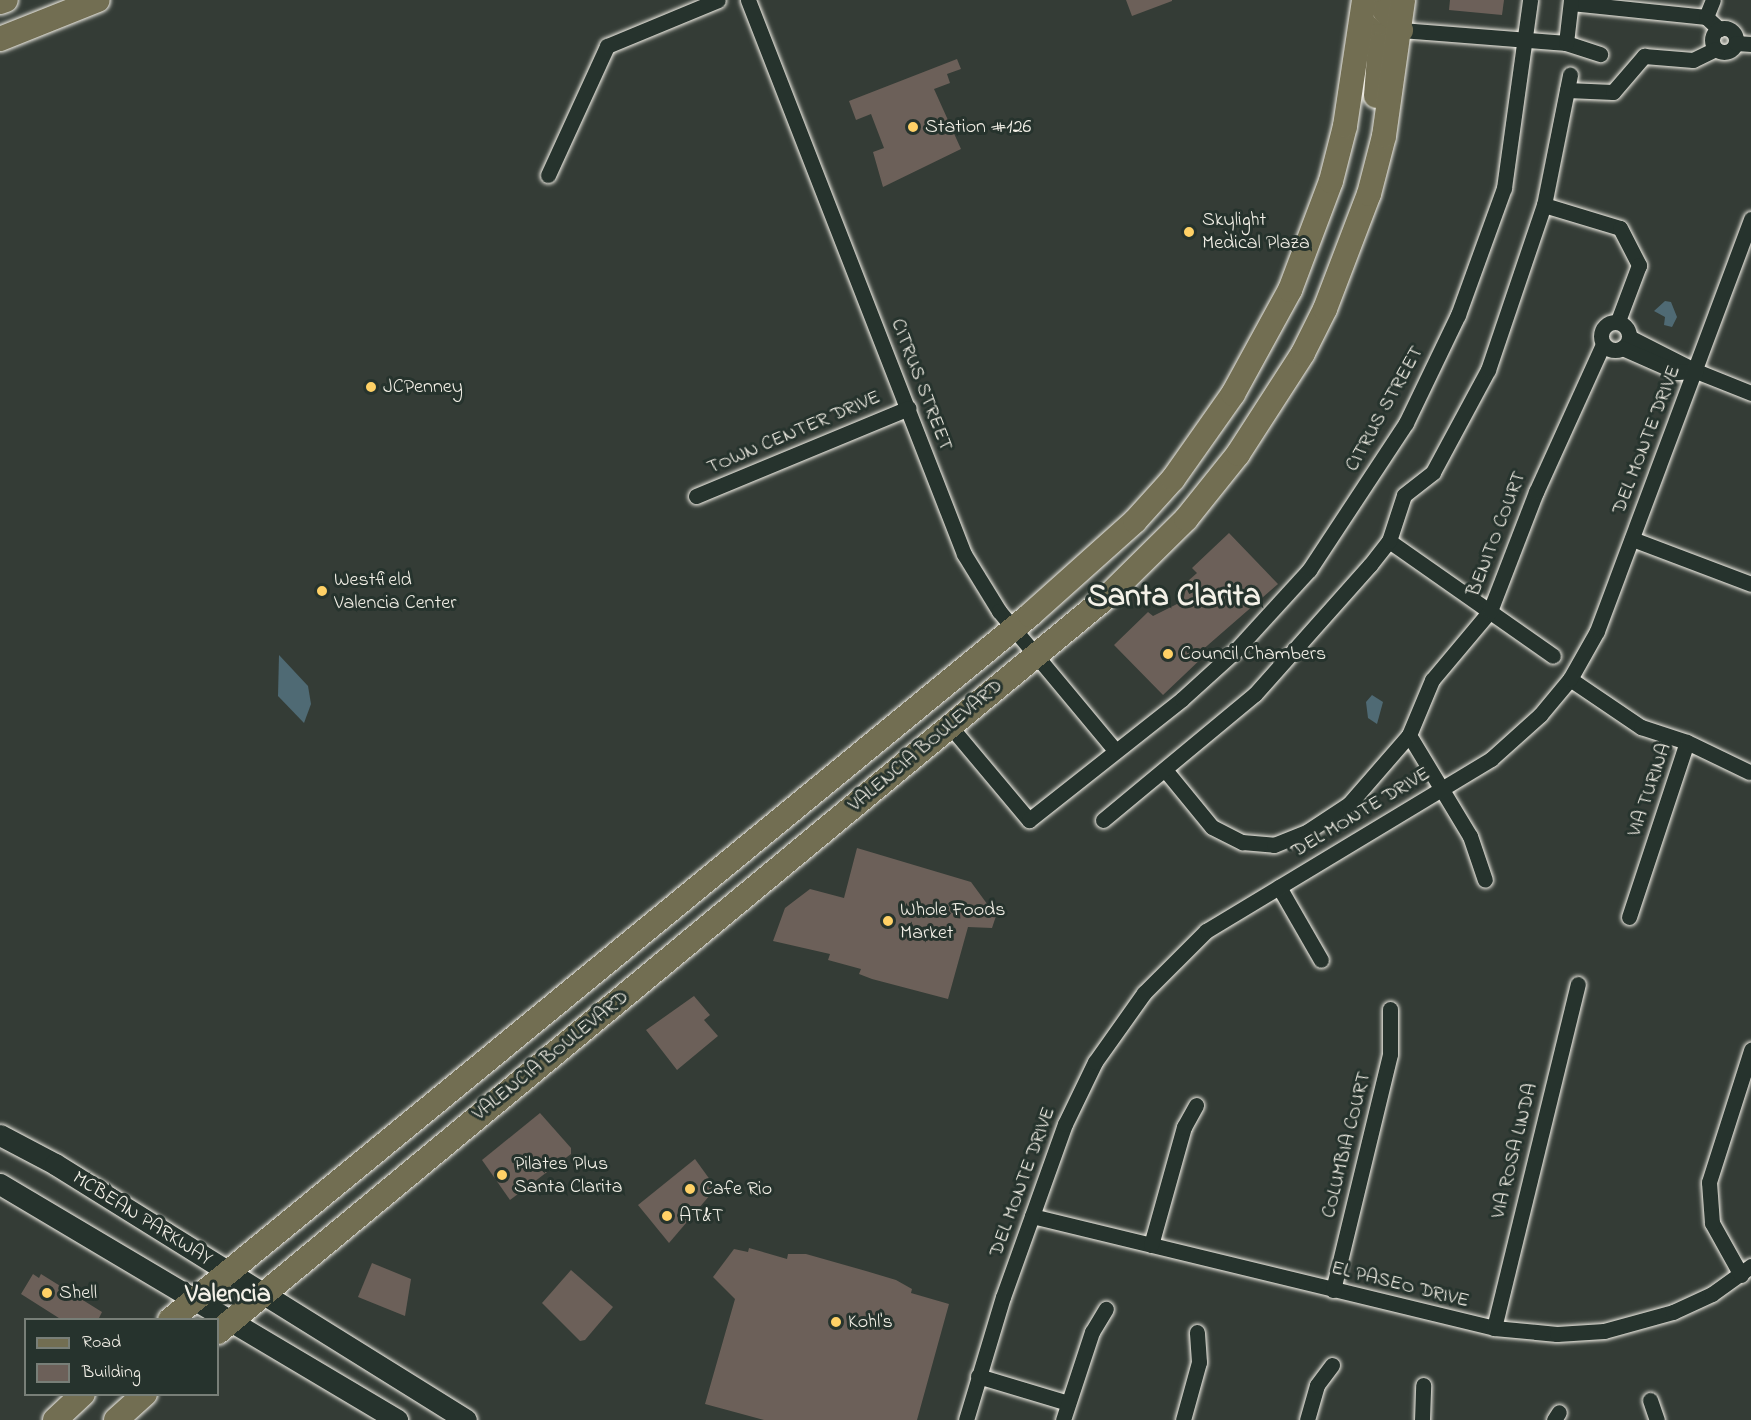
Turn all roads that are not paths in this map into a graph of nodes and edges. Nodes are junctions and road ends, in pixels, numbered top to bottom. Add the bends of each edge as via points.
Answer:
1 (6, 0) edge
2 (56, 0) edge
3 (98, 0) edge
4 (718, 0) edge
5 (748, 0) edge
6 (1386, 0) edge
7 (1403, 0) edge
8 (1530, 0) edge
9 (1713, 0) edge
10 (1571, 1) edge
11 (0, 2) edge
12 (1363, 12) edge
13 (1706, 17) junction
14 (1719, 29) junction
15 (1401, 30) junction
16 (8, 36) edge
17 (1527, 39) junction
18 (1566, 43) junction
19 (1743, 44) edge
20 (1716, 49) junction
21 (1600, 54) dead end
22 (1386, 126) junction
23 (549, 175) dead end
24 (1544, 205) junction
25 (1751, 219) edge
26 (1618, 321) junction
27 (1625, 342) junction
28 (1604, 344) junction
29 (1696, 371) junction
30 (1751, 393) edge
31 (1233, 394) junction
32 (908, 408) junction
33 (696, 496) dead end
34 (1179, 526) junction
35 (1632, 539) junction
36 (1389, 542) junction
37 (1751, 584) edge
38 (1490, 611) junction
39 (1014, 629) junction
40 (1035, 655) junction
41 (1553, 656) dead end
42 (1570, 679) junction
43 (950, 726) junction
44 (1409, 735) junction
45 (1687, 742) junction
46 (1115, 750) junction
47 (1166, 771) junction
48 (1749, 772) dead end
49 (1444, 788) junction
50 (1103, 820) dead end
51 (1485, 880) dead end
52 (1279, 887) junction
53 (1629, 917) dead end
54 (1321, 960) dead end
55 (1578, 984) dead end
56 (1390, 1009) dead end
57 (1751, 1050) edge
58 (1196, 1105) dead end
59 (0, 1135) edge
60 (0, 1184) edge
61 (1032, 1216) junction
62 (1151, 1245) junction
63 (1746, 1270) edge
64 (227, 1273) junction
65 (1333, 1290) junction
66 (261, 1295) junction
67 (193, 1301) junction
68 (1106, 1309) dead end
69 (172, 1318) edge
70 (213, 1318) edge
71 (223, 1327) edge
72 (1494, 1328) junction
73 (1197, 1332) dead end
74 (1332, 1365) dead end
75 (978, 1376) junction
76 (1423, 1385) dead end
77 (82, 1396) edge
78 (144, 1396) edge
79 (1650, 1400) dead end
80 (1068, 1403) junction
81 (55, 1420) edge
82 (116, 1420) edge
83 (397, 1420) edge
84 (466, 1420) edge
85 (966, 1420) edge
86 (1063, 1420) edge
87 (1183, 1420) edge
88 (1307, 1420) edge
89 (1422, 1420) edge
90 (1657, 1420) edge

1 - 11 main road
2 - 16 main road
3 - 16 main road
4 - 23 street via 607,46
5 - 32 street, CITRUS STREET
6 - 15 main road via 1385,11
7 - 15 main road, VALENCIA BOULEVARD
8 - 17 street, CITRUS STREET
9 - 13 street
10 - 13 street
10 - 18 street
12 - 22 main road via 1380,45 1376,100
12 - 31 main road, VALENCIA BOULEVARD via 1331,181 1290,290
13 - 14 street
14 - 19 street via 1734,32
14 - 20 street via 1712,38
15 - 17 street
15 - 22 main road, VALENCIA BOULEVARD
17 - 18 street
17 - 46 street, CITRUS STREET via 1504,188 1458,315 1406,423 1315,561 1273,612 1182,699
18 - 21 street
19 - 20 street via 1727,52
20 - 24 street via 1693,60 1644,56 1613,92 1568,82
22 - 34 main road, VALENCIA BOULEVARD via 1352,243 1303,353 1238,454
24 - 26 street via 1620,228 1638,265
24 - 36 street via 1488,370 1433,472 1404,495
25 - 29 street, DEL MONTE DRIVE
26 - 27 street
26 - 28 street, BENITO COURT via 1602,329
27 - 28 street
27 - 29 street
28 - 38 street, BENITO COURT via 1536,492
29 - 30 street
29 - 35 street, DEL MONTE DRIVE
31 - 34 main road via 1244,403 1247,416 1188,495
31 - 39 main road, VALENCIA BOULEVARD via 1173,479 1135,521
32 - 33 street, TOWN CENTER DRIVE
32 - 39 street, CITRUS STREET via 964,554
34 - 40 main road, VALENCIA BOULEVARD via 1110,594
35 - 37 street
35 - 42 street, DEL MONTE DRIVE via 1597,631
36 - 38 street
36 - 47 street via 1255,694
38 - 41 street
38 - 44 street, BENITO COURT via 1432,680
39 - 40 street, CITRUS STREET
39 - 64 main road, VALENCIA BOULEVARD
40 - 43 main road, VALENCIA BOULEVARD
40 - 46 street, CITRUS STREET
42 - 45 street via 1641,727
42 - 49 street, DEL MONTE DRIVE via 1519,736
43 - 46 street, CITRUS STREET via 1029,820
43 - 66 main road, VALENCIA BOULEVARD
44 - 47 street, BENITO COURT via 1349,804 1308,831 1274,845 1242,842 1212,827
44 - 49 street
45 - 48 street, VIA TURINA
45 - 53 street, VIA TURINA
47 - 50 street
49 - 51 street via 1470,836
49 - 52 street, DEL MONTE DRIVE
52 - 54 street
52 - 61 street, DEL MONTE DRIVE via 1190,945 1122,1022 1095,1062 1065,1124
55 - 72 street, VIA ROSA LINDA
56 - 65 street, COLUMBIA COURT via 1390,1054
57 - 63 street via 1708,1182 1713,1223
58 - 62 street via 1184,1127
59 - 64 main road, MCBEAN PARKWAY
60 - 67 main road, MCBEAN PARKWAY
61 - 62 street, EL PASEO DRIVE
61 - 75 street, DEL MONTE DRIVE
62 - 65 street, EL PASEO DRIVE
63 - 72 street, EL PASEO DRIVE via 1712,1294 1640,1323 1557,1334
64 - 66 main road, MCBEAN PARKWAY
64 - 67 main road, VALENCIA BOULEVARD
65 - 72 street, EL PASEO DRIVE
66 - 71 main road, VALENCIA BOULEVARD
66 - 84 main road, MCBEAN PARKWAY
67 - 69 main road, VALENCIA BOULEVARD
67 - 70 main road, MCBEAN PARKWAY
68 - 80 street via 1092,1332
71 - 83 main road, MCBEAN PARKWAY
73 - 87 street via 1199,1362
74 - 88 street via 1317,1385
75 - 80 street
75 - 85 street, DEL MONTE DRIVE
76 - 89 street
77 - 81 main road
78 - 82 main road
79 - 90 street
80 - 86 street

